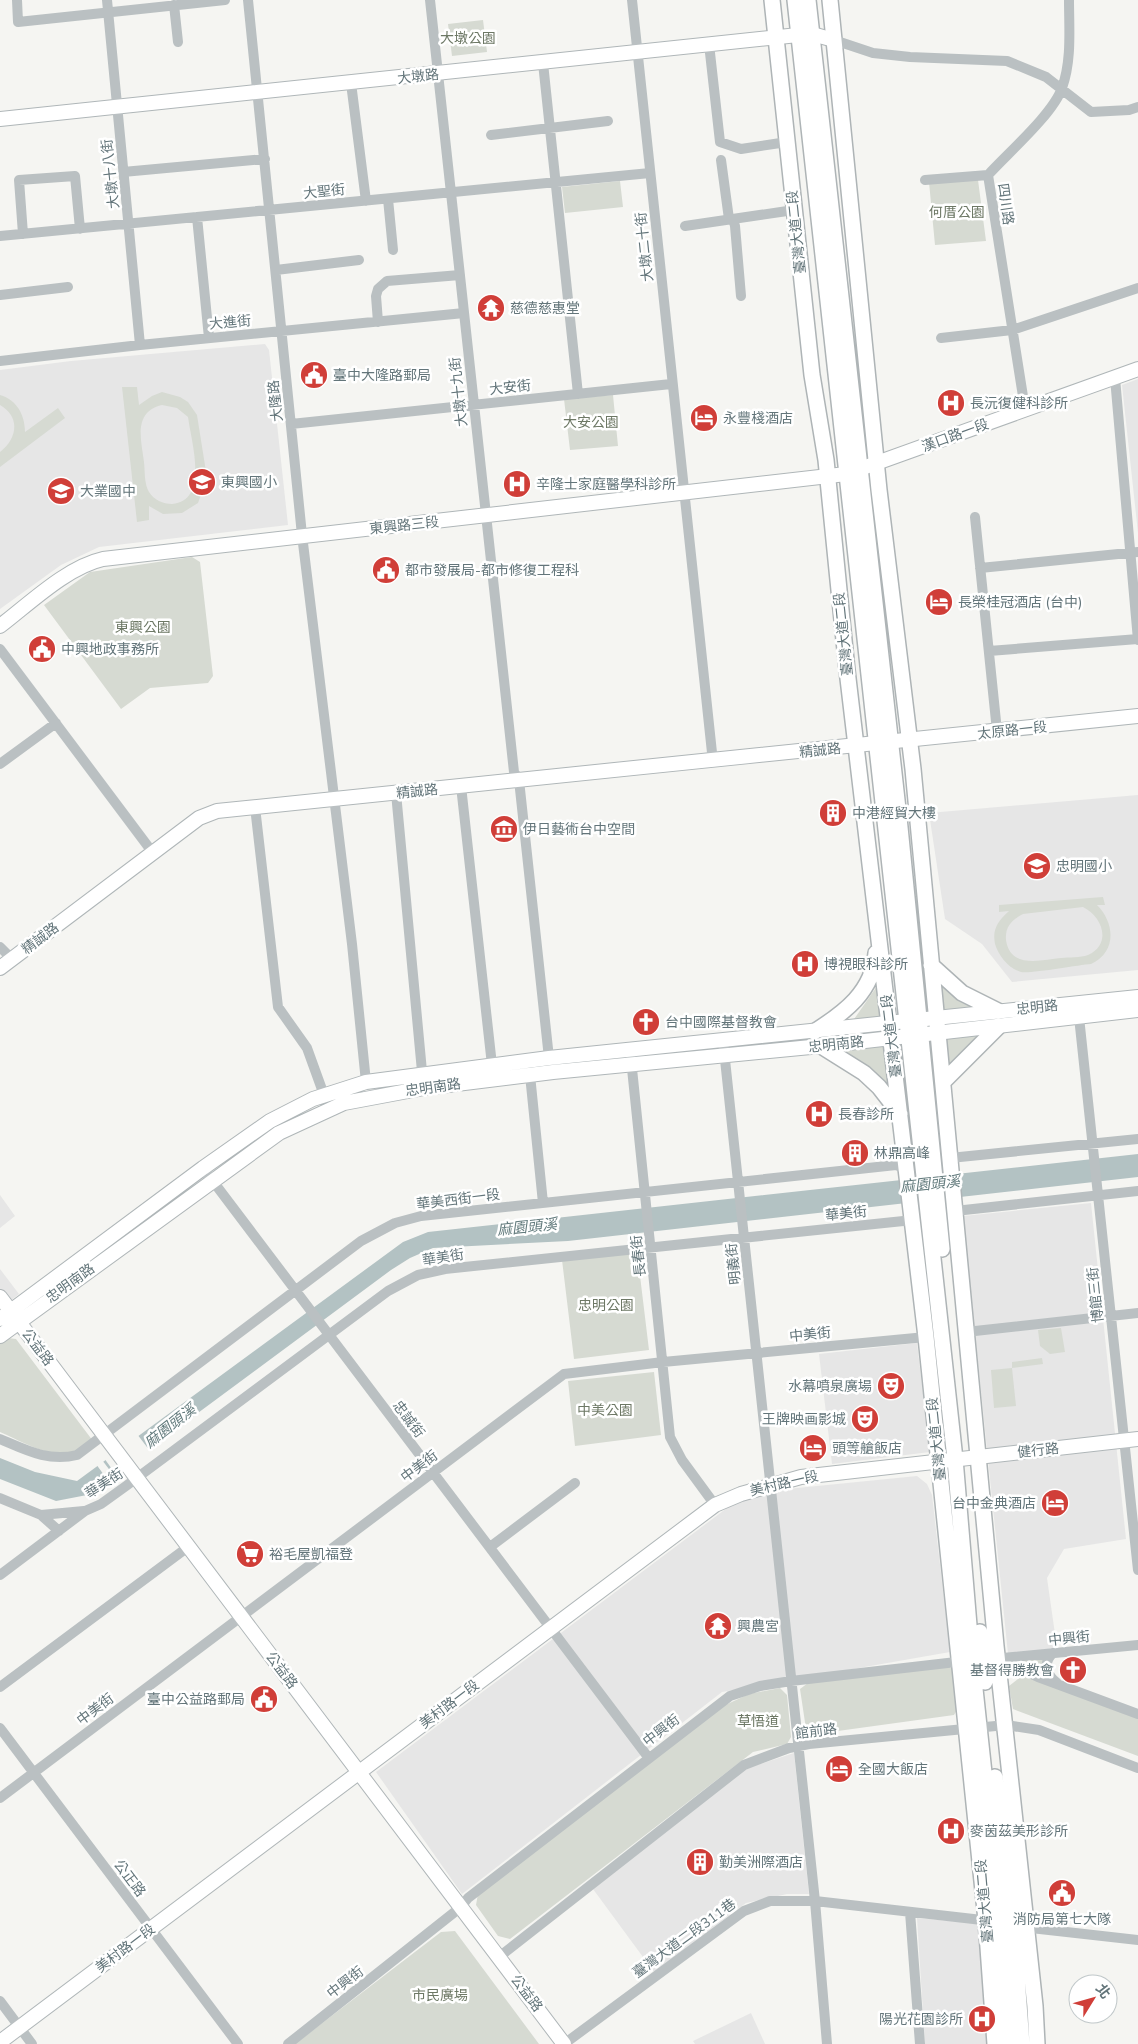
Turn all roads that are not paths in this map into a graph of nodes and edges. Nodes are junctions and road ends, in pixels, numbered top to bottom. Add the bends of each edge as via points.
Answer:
1 (16, 0) edge
2 (107, 0) edge
3 (225, 0) edge
4 (248, 0) edge
5 (430, 0) edge
6 (632, 0) edge
7 (772, 0) edge
8 (794, 0) edge
9 (808, 0) edge
10 (830, 0) edge
11 (1069, 0) edge
12 (171, 4) edge
13 (108, 13) junction
14 (805, 35) junction
15 (776, 37) junction
16 (834, 40) junction
17 (178, 42) dead end
18 (709, 44) junction
19 (637, 52) junction
20 (543, 63) junction
21 (438, 74) junction
22 (352, 83) junction
23 (1062, 89) junction
24 (258, 92) junction
25 (117, 106) junction
26 (1138, 107) edge
27 (0, 119) edge
28 (608, 121) dead end
29 (550, 128) junction
30 (491, 135) dead end
31 (787, 142) junction
32 (265, 159) junction
33 (721, 160) dead end
34 (123, 172) junction
35 (650, 173) junction
36 (988, 174) junction
37 (925, 180) dead end
38 (557, 182) junction
39 (451, 192) junction
40 (388, 199) junction
41 (366, 201) junction
42 (270, 210) junction
43 (794, 210) junction
44 (197, 217) junction
45 (731, 219) junction
46 (128, 224) junction
47 (685, 226) dead end
48 (80, 229) junction
49 (23, 234) junction
50 (0, 236) edge
51 (393, 250) dead end
52 (358, 260) dead end
53 (276, 270) junction
54 (460, 275) junction
55 (68, 287) dead end
56 (1138, 288) edge
57 (0, 295) edge
58 (741, 296) dead end
59 (464, 313) junction
60 (378, 322) junction
61 (1012, 330) junction
62 (282, 331) junction
63 (209, 338) junction
64 (941, 338) dead end
65 (140, 345) junction
66 (0, 360) edge
67 (1138, 369) edge
68 (1114, 378) junction
69 (671, 384) junction
70 (578, 394) junction
71 (473, 405) junction
72 (1025, 408) junction
73 (291, 424) junction
74 (877, 462) junction
75 (853, 472) junction
76 (828, 477) junction
77 (682, 492) junction
78 (485, 516) junction
79 (975, 517) dead end
80 (302, 536) junction
81 (1134, 552) edge
82 (980, 568) junction
83 (0, 626) edge
84 (1138, 639) edge
85 (0, 649) edge
86 (989, 652) junction
87 (1138, 716) edge
88 (56, 723) junction
89 (997, 731) junction
90 (909, 741) junction
91 (884, 743) junction
92 (856, 746) junction
93 (713, 762) junction
94 (0, 764) edge
95 (519, 780) junction
96 (461, 786) junction
97 (396, 793) junction
98 (335, 798) junction
99 (255, 807) junction
100 (153, 853) junction
101 (878, 919) junction
102 (0, 947) edge
103 (12, 959) junction
104 (931, 965) junction
105 (0, 968) edge
106 (1138, 997) edge
107 (1138, 1010) edge
108 (1080, 1017) junction
109 (999, 1019) junction
110 (937, 1025) junction
111 (914, 1028) junction
112 (890, 1030) junction
113 (814, 1032) junction
114 (723, 1041) junction
115 (821, 1046) junction
116 (629, 1050) junction
117 (724, 1055) junction
118 (550, 1058) junction
119 (632, 1064) junction
120 (492, 1065) junction
121 (530, 1075) junction
122 (423, 1080) junction
123 (366, 1082) junction
124 (943, 1082) junction
125 (324, 1095) junction
126 (901, 1115) junction
127 (1138, 1138) edge
128 (1093, 1145) junction
129 (950, 1158) junction
130 (920, 1165) junction
131 (203, 1168) junction
132 (212, 1180) junction
133 (738, 1186) junction
134 (1138, 1191) edge
135 (1098, 1193) junction
136 (646, 1194) junction
137 (543, 1203) junction
138 (955, 1211) junction
139 (912, 1220) junction
140 (743, 1234) junction
141 (650, 1244) junction
142 (297, 1294) junction
143 (0, 1296) edge
144 (1138, 1313) edge
145 (1111, 1316) junction
146 (10, 1317) edge
147 (966, 1332) junction
148 (327, 1333) junction
149 (0, 1336) edge
150 (926, 1336) junction
151 (757, 1353) junction
152 (663, 1362) junction
153 (0, 1439) edge
154 (107, 1439) junction
155 (1132, 1439) edge
156 (979, 1456) junction
157 (959, 1459) junction
158 (938, 1462) junction
159 (433, 1472) junction
160 (134, 1476) junction
161 (575, 1483) dead end
162 (772, 1484) junction
163 (0, 1498) edge
164 (715, 1505) junction
165 (86, 1511) junction
166 (41, 1515) junction
167 (58, 1531) junction
168 (490, 1546) junction
169 (188, 1547) junction
170 (1138, 1570) edge
171 (0, 1575) edge
172 (241, 1616) junction
173 (550, 1628) junction
174 (1138, 1645) edge
175 (1053, 1653) junction
176 (978, 1660) junction
177 (791, 1681) junction
178 (1060, 1685) junction
179 (0, 1687) edge
180 (1138, 1714) edge
181 (1006, 1725) junction
182 (0, 1728) edge
183 (978, 1728) junction
184 (798, 1746) junction
185 (648, 1757) junction
186 (1138, 1768) edge
187 (358, 1772) junction
188 (34, 1773) junction
189 (0, 1798) edge
190 (815, 1901) junction
191 (461, 1907) junction
192 (910, 1912) junction
193 (1006, 1923) junction
194 (151, 1928) junction
195 (1138, 1940) edge
196 (500, 1957) junction
197 (0, 2001) edge
198 (20, 2027) junction
199 (0, 2042) edge
200 (32, 2044) edge
201 (238, 2044) edge
202 (288, 2044) edge
203 (564, 2044) edge
204 (827, 2044) edge
205 (920, 2044) edge
206 (995, 2044) edge
207 (1008, 2044) edge
208 (1022, 2044) edge
209 (1037, 2044) edge

1 - 13 street via 18,22
2 - 13 street, 大墩十八街
3 - 12 street
4 - 24 street, 大隆路
5 - 21 street, 大墩十九街
6 - 19 street, 大墩二十街
7 - 15 main road, 臺灣大道二段
8 - 14 main road, 臺灣大道二段
9 - 14 main road, 臺灣大道二段
10 - 16 main road, 臺灣大道二段
11 - 23 street, 四川路 via 1067,71
12 - 13 street
12 - 17 street
13 - 25 street, 大墩十八街
14 - 15 street, 大墩路
14 - 16 street, 大墩路
14 - 75 main road, 臺灣大道二段
15 - 18 street, 大墩路
15 - 31 main road, 臺灣大道二段
16 - 23 street via 882,54 1007,61 1046,77
16 - 74 main road, 臺灣大道二段
18 - 19 street, 大墩路
18 - 31 street via 720,142 741,149
19 - 20 street, 大墩路
19 - 35 street, 大墩二十街
20 - 21 street, 大墩路
20 - 29 street
21 - 22 street, 大墩路
21 - 39 street, 大墩十九街
22 - 24 street, 大墩路
22 - 41 street
23 - 26 street via 1091,112
23 - 36 street, 四川路 via 1053,104
24 - 25 street, 大墩路
24 - 32 street, 大隆路
25 - 27 street, 大墩路
25 - 34 street, 大墩十八街
28 - 29 street
29 - 30 street
29 - 38 street
31 - 43 main road, 臺灣大道二段
32 - 34 street
32 - 42 street, 大隆路
33 - 45 street
34 - 46 street, 大墩十八街
35 - 38 street, 大聖街
35 - 69 street, 大墩二十街
36 - 37 street
36 - 61 street, 四川路
38 - 39 street, 大聖街
38 - 70 street
39 - 40 street, 大聖街
39 - 54 street, 大墩十九街
40 - 41 street, 大聖街
40 - 51 street
41 - 42 street, 大聖街
42 - 44 street, 大聖街
42 - 53 street, 大隆路
43 - 45 street
43 - 76 main road, 臺灣大道二段 via 812,375
44 - 46 street, 大聖街
44 - 63 street
45 - 47 street
45 - 58 street via 735,226
46 - 48 street, 大聖街
46 - 65 street, 大墩十八街
48 - 49 street, 大聖街
48 - 49 street via 75,176 19,180
49 - 50 street, 大聖街
52 - 53 street
53 - 62 street, 大隆路
54 - 59 street, 大墩十九街
54 - 60 street via 387,281 378,289 376,296
55 - 57 street
56 - 61 street
59 - 60 street, 大進街
59 - 71 street, 大墩十九街
60 - 62 street, 大進街
61 - 64 street
61 - 72 street, 四川路
62 - 63 street, 大進街
62 - 73 street, 大隆路
63 - 65 street, 大進街
65 - 66 street, 大進街
67 - 68 street, 漢口路一段
68 - 72 street, 漢口路一段
68 - 81 street
69 - 70 street, 大安街
69 - 77 street, 大墩二十街
70 - 71 street, 大安街
71 - 73 street, 大安街
71 - 78 street, 大墩十九街
72 - 74 street, 漢口路一段
73 - 80 street, 大隆路
74 - 75 street, 漢口路一段
74 - 90 main road, 臺灣大道二段
75 - 76 street, 漢口路一段
75 - 91 main road, 臺灣大道二段
76 - 77 street, 東興路三段
76 - 92 main road, 臺灣大道二段
77 - 78 street, 東興路三段
77 - 93 street, 大墩二十街
78 - 80 street, 東興路三段
78 - 95 street, 大墩十九街 via 514,772
79 - 82 street
80 - 83 street, 東興路三段 via 92,561 69,574
80 - 98 street, 大隆路
81 - 82 street
81 - 84 street
82 - 86 street
84 - 86 street
85 - 88 street
86 - 89 street
87 - 89 street, 太原路一段
88 - 94 street
88 - 100 street
89 - 90 street, 太原路一段
90 - 91 street, 太原路一段
90 - 104 main road, 臺灣大道二段
91 - 92 street, 精誠路
91 - 111 main road, 臺灣大道二段
92 - 93 street, 精誠路
92 - 101 main road, 臺灣大道二段
93 - 95 street, 精誠路
95 - 96 street, 精誠路
95 - 118 street, 大墩十九街
96 - 97 street, 精誠路
96 - 120 street
97 - 98 street, 精誠路
97 - 122 street
98 - 99 street, 精誠路
98 - 123 street, 大隆路
99 - 100 street, 精誠路 via 208,813
99 - 125 street via 278,1007 307,1048
100 - 103 street, 精誠路
101 - 112 main road, 臺灣大道二段
101 - 113 main road via 875,968 866,985 845,1013
102 - 103 street
103 - 105 street, 精誠路
104 - 109 main road via 962,993
104 - 110 main road, 臺灣大道二段
106 - 109 street, 忠明路
107 - 108 street, 忠明路
108 - 109 street, 忠明路
108 - 128 street, 博館三街
109 - 110 street, 忠明路
109 - 124 main road
110 - 111 street, 忠明南路
110 - 124 main road, 臺灣大道二段
111 - 112 street, 忠明南路
111 - 130 main road, 臺灣大道二段
112 - 113 street, 忠明南路
112 - 115 street, 忠明南路
112 - 126 main road, 臺灣大道二段
113 - 114 street, 忠明南路
114 - 116 street, 忠明南路
114 - 117 street, 明義街
115 - 117 street, 忠明南路
115 - 126 main road via 864,1073
116 - 118 street, 忠明南路
116 - 119 street, 長春街
117 - 119 street, 忠明南路
117 - 133 street, 明義街
118 - 120 street, 忠明南路
119 - 121 street, 忠明南路
119 - 136 street, 長春街
120 - 122 street, 忠明南路
121 - 122 street, 忠明南路
121 - 137 street
122 - 123 street, 忠明南路
122 - 132 street, 忠明南路 via 322,1112 279,1133
123 - 125 street, 忠明南路
124 - 129 main road, 臺灣大道二段
125 - 131 street, 忠明南路 via 270,1121
126 - 130 main road, 臺灣大道二段
127 - 128 street
128 - 129 street
128 - 135 street, 博館三街
129 - 138 main road, 臺灣大道二段
130 - 133 street, 華美西街一段 via 896,1165
130 - 139 main road, 臺灣大道二段
130 - 157 main road, 臺灣大道二段 via 933,1216
131 - 132 street, 忠誠街
131 - 146 street, 忠明南路
132 - 142 street, 忠誠街
132 - 146 street, 忠明南路
133 - 136 street, 華美西街一段
133 - 140 street, 明義街
134 - 135 street
135 - 138 street
135 - 145 street, 博館三街
136 - 137 street, 華美西街一段
136 - 141 street, 長春街
137 - 142 street, 華美西街一段 via 421,1216 395,1223 361,1241
138 - 147 main road, 臺灣大道二段
139 - 140 street, 華美街
139 - 150 main road, 臺灣大道二段
140 - 141 street, 華美街
140 - 151 street, 明義街
141 - 148 street, 華美街 via 445,1268 418,1275 388,1290
141 - 152 street, 長春街
142 - 148 street, 忠誠街
142 - 154 street, 華美西街一段
143 - 146 street, 公益路
144 - 145 street
145 - 147 street
145 - 155 street, 博館三街
146 - 149 street, 忠明南路
146 - 154 street, 公益路
147 - 156 main road, 臺灣大道二段
148 - 159 street, 忠誠街
148 - 160 street, 華美街
150 - 151 street, 中美街
150 - 158 main road, 臺灣大道二段
151 - 152 street, 中美街
151 - 162 street, 明義街
152 - 159 street, 中美街 via 564,1374
152 - 164 street, 長春街 via 670,1437 682,1460
153 - 154 street, 華美西街一段 via 33,1453 58,1458 77,1455
154 - 160 street, 公益路
155 - 156 street, 健行路
155 - 170 street, 博館三街
156 - 157 street, 健行路
156 - 176 main road, 臺灣大道二段
157 - 158 street, 健行路
157 - 176 main road, 臺灣大道二段
158 - 162 street, 美村路一段 via 831,1473
158 - 176 main road, 臺灣大道二段
159 - 168 street, 忠誠街
159 - 172 street, 中美街
160 - 165 street, 華美街 via 101,1504
160 - 169 street, 公益路
161 - 168 street
162 - 164 street, 美村路一段
162 - 177 street, 明義街
163 - 166 street
164 - 173 street, 美村路一段
165 - 166 street
165 - 167 street, 華美街
166 - 167 street
167 - 171 street, 華美街
168 - 173 street, 忠誠街
169 - 172 street, 公益路
169 - 179 street
172 - 187 street, 公益路
172 - 188 street, 中美街
173 - 185 street, 忠誠街
173 - 187 street, 美村路一段
174 - 175 street, 中興街
175 - 176 street, 中興街
175 - 178 street via 1047,1661 1047,1669 1050,1678
176 - 177 street, 中興街
176 - 178 street
176 - 181 main road, 臺灣大道二段
176 - 183 main road, 臺灣大道二段
176 - 183 main road, 臺灣大道二段
177 - 184 street, 明義街
177 - 185 street, 中興街 via 760,1686 730,1696
178 - 180 street
181 - 183 street, 館前路
181 - 186 street, 館前路 via 1039,1730
181 - 193 main road, 臺灣大道二段
182 - 188 street, 公正路
183 - 184 street, 館前路
183 - 193 main road, 臺灣大道二段
183 - 193 main road, 臺灣大道二段
184 - 190 street, 明義街
184 - 196 street, 館前路 via 744,1765
185 - 191 street, 中興街 via 468,1898
187 - 191 street, 公益路
187 - 194 street, 美村路一段
188 - 189 street, 中美街
188 - 194 street, 公正路
190 - 192 street, 臺灣大道二段311巷
190 - 203 street, 臺灣大道二段311巷 via 770,1901 744,1911
190 - 204 street, 明義街
191 - 196 street, 公益路
191 - 202 street, 中興街
192 - 193 street, 臺灣大道二段311巷
192 - 205 street
193 - 195 street, 臺灣大道二段311巷
193 - 206 main road, 臺灣大道二段
193 - 207 main road, 臺灣大道二段
193 - 208 main road, 臺灣大道二段
193 - 209 main road, 臺灣大道二段
194 - 198 street, 美村路一段
194 - 201 street, 公正路
196 - 203 street, 公益路
197 - 198 street
198 - 199 street, 美村路一段
198 - 200 street

